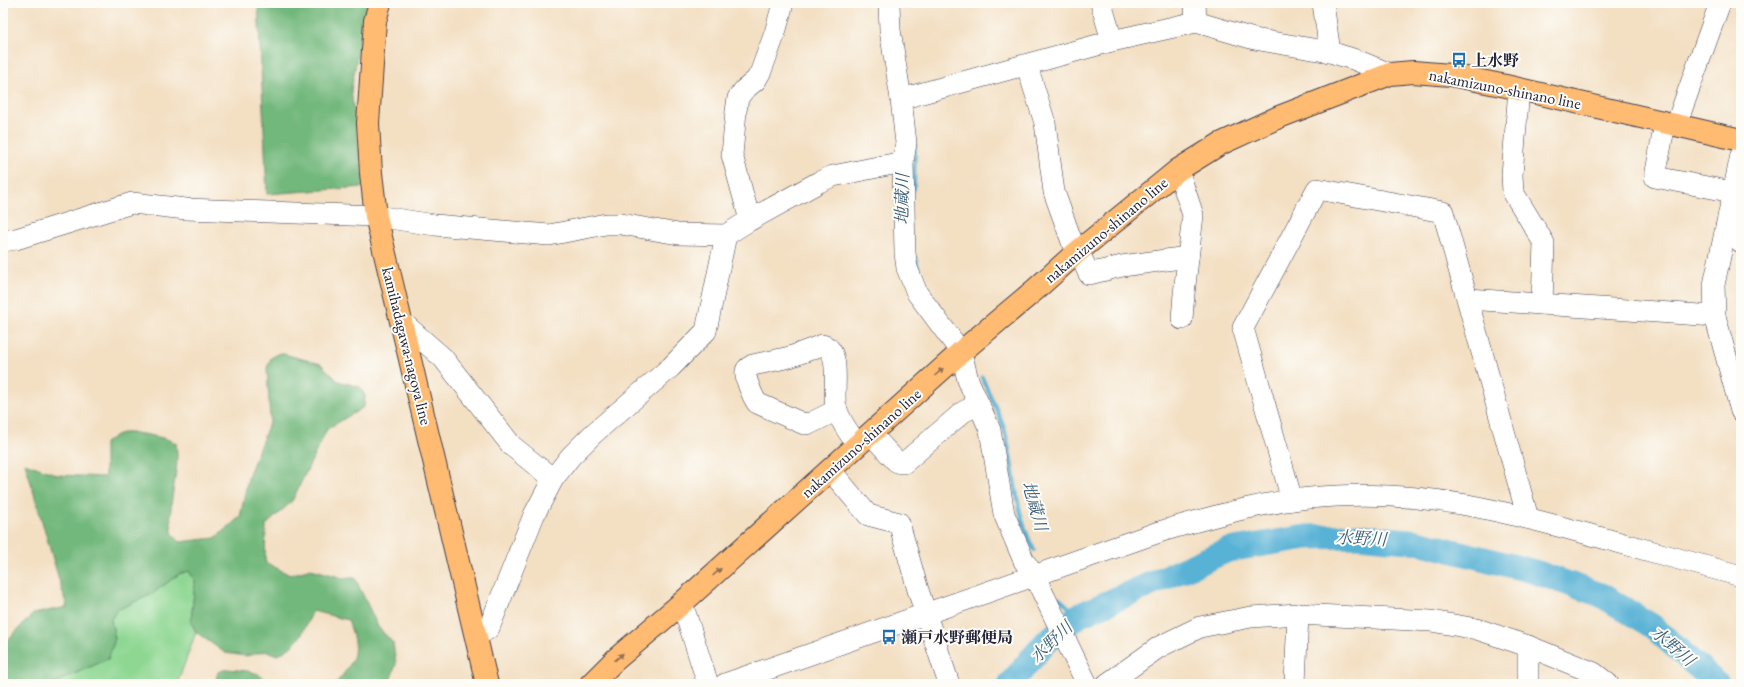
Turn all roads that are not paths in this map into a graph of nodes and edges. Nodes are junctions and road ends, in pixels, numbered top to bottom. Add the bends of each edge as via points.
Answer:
1 (380, 3) edge
2 (783, 3) edge
3 (889, 3) edge
4 (1101, 3) edge
5 (1323, 3) edge
6 (1720, 3) edge
7 (1196, 13) edge
8 (1112, 41) junction
9 (1330, 52) junction
10 (1027, 66) junction
11 (1390, 74) junction
12 (1519, 89) junction
13 (901, 100) junction
14 (1671, 124) junction
15 (1741, 140) edge
16 (1741, 155) edge
17 (903, 162) junction
18 (1178, 170) junction
19 (1733, 192) junction
20 (376, 216) junction
21 (750, 220) junction
22 (1726, 227) junction
23 (726, 235) junction
24 (3, 240) edge
25 (1741, 242) edge
26 (1076, 253) junction
27 (1188, 257) junction
28 (1468, 300) junction
29 (1542, 304) junction
30 (1715, 316) junction
31 (1182, 319) dead end
32 (402, 322) junction
33 (961, 352) junction
34 (979, 404) junction
35 (837, 410) junction
36 (1741, 411) edge
37 (865, 440) junction
38 (831, 471) junction
39 (552, 479) junction
40 (1292, 500) junction
41 (1528, 518) junction
42 (1741, 576) edge
43 (1035, 577) junction
44 (682, 603) junction
45 (926, 614) junction
46 (1298, 614) junction
47 (476, 637) junction
48 (1528, 646) junction
49 (1087, 683) edge
50 (487, 684) edge
51 (591, 684) edge
52 (708, 684) edge
53 (725, 684) edge
54 (949, 684) edge
55 (1107, 684) edge
56 (1295, 684) edge
57 (1528, 684) edge
58 (1608, 684) edge

1 - 20 main road, kamihadagawa-nagoya line via 375,21 368,123 370,173
2 - 21 street via 761,71 756,80 738,98 736,111 732,154
3 - 13 street via 890,30
4 - 8 street
5 - 9 street
6 - 14 street
7 - 8 street
7 - 9 street via 1254,39
8 - 10 street
9 - 11 street
10 - 13 street
10 - 26 street via 1045,123 1054,192
11 - 12 main road, nakamizuno-shinano line via 1431,72
11 - 18 main road, nakamizuno-shinano line via 1279,117 1220,144
12 - 14 main road, nakamizuno-shinano line
12 - 29 street via 1513,192 1544,243
13 - 17 street via 906,142
14 - 15 main road, nakamizuno-shinano line
14 - 19 street via 1655,177
16 - 19 street
17 - 21 street via 833,176
17 - 33 street via 907,268 917,293
18 - 26 main road, nakamizuno-shinano line
18 - 27 street via 1193,216
19 - 22 street
20 - 23 street via 435,225 549,235 606,224 621,224 678,234
20 - 24 street via 186,209 132,203 16,239
20 - 32 main road, kamihadagawa-nagoya line
21 - 23 street
22 - 25 street
22 - 30 street via 1714,285
23 - 39 street via 706,331 671,367 570,456
26 - 27 street via 1081,257 1089,274 1122,266
26 - 33 main road, nakamizuno-shinano line
27 - 31 street
28 - 29 street
28 - 40 street via 1443,212 1317,188 1243,328
28 - 41 street
29 - 30 street
30 - 36 street
32 - 39 street via 443,358 512,446
32 - 47 main road, kamihadagawa-nagoya line
33 - 34 street via 968,380
37 -> 33 main road, nakamizuno-shinano line
34 - 37 street via 963,412 904,463 896,461
34 - 43 street via 990,430 1004,514 1024,561
35 - 35 street via 834,359 826,346 753,365 746,370 745,376 757,403 800,423 811,423
35 - 37 street via 853,438
37 - 38 main road, nakamizuno-shinano line
44 -> 38 main road, nakamizuno-shinano line
38 - 45 street via 868,515 900,523
39 - 47 street via 534,515 489,628
40 - 41 street via 1394,495 1462,503
40 - 43 street via 1228,513 1159,532
41 - 42 street
43 - 45 street
43 - 49 street
51 -> 44 main road, nakamizuno-shinano line
44 - 52 street
45 - 53 street
45 - 54 street
46 - 48 street via 1431,621 1477,629
46 - 55 street via 1251,617 1200,627 1159,647
46 - 56 street
47 - 50 main road, kamihadagawa-nagoya line
48 - 57 street
48 - 58 street via 1594,673

